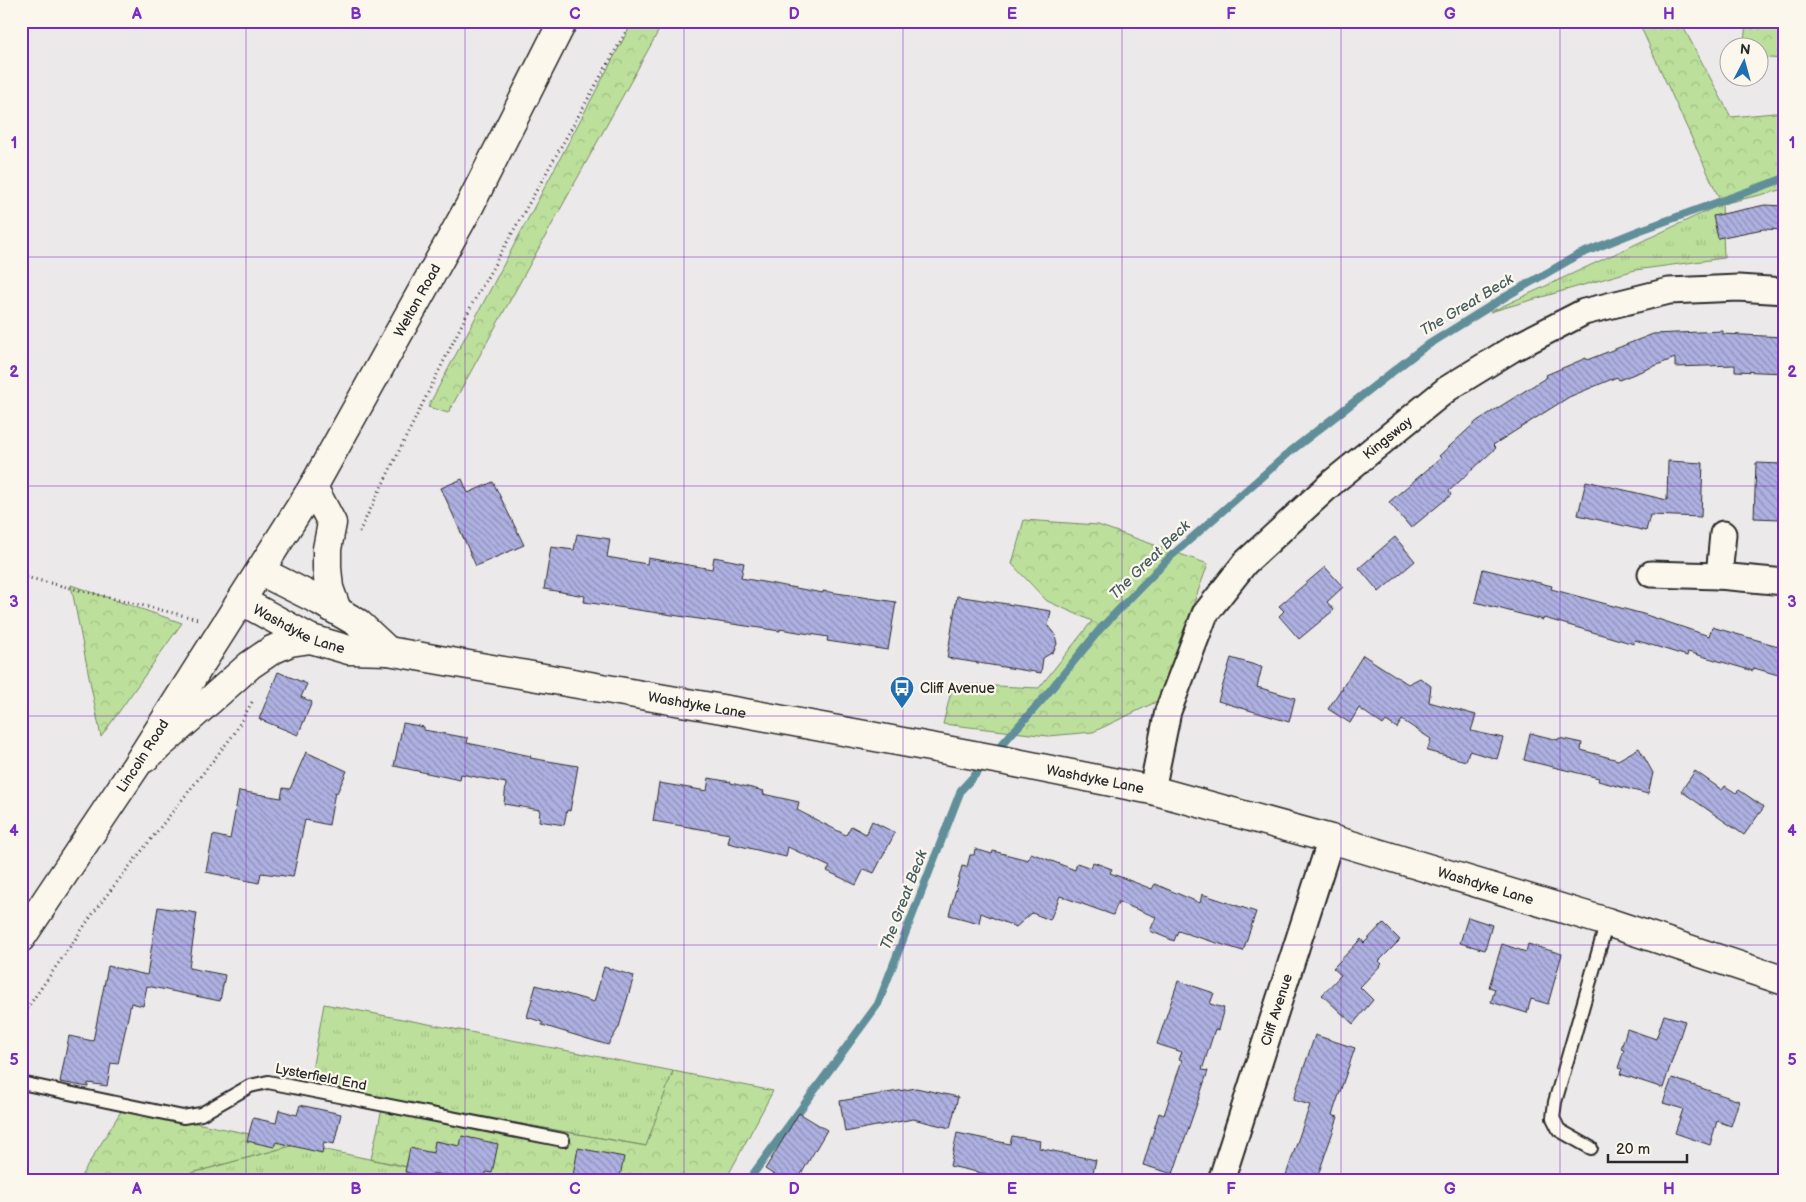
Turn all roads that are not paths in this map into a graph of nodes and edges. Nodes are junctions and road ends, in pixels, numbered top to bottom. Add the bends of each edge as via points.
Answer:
1 (562, 21) edge
2 (1785, 291) edge
3 (313, 487) junction
4 (1724, 534) dead end
5 (260, 571) junction
6 (1651, 574) dead end
7 (1719, 576) junction
8 (1785, 582) edge
9 (242, 601) junction
10 (337, 610) junction
11 (311, 639) junction
12 (388, 651) junction
13 (136, 766) junction
14 (1152, 790) junction
15 (1331, 839) junction
16 (1607, 922) junction
17 (21, 938) edge
18 (1785, 981) edge
19 (21, 1084) edge
20 (563, 1140) dead end
21 (1591, 1148) dead end
22 (1221, 1181) edge

1 - 3 main road, Welton Road via 470,205
2 - 14 street, Kingsway via 1738,288 1669,291 1584,312 1512,348 1447,389 1334,480 1246,563 1205,614 1168,711
3 - 5 main road, Welton Road
3 - 10 main road via 332,523 326,548 327,568
4 - 7 street
5 - 9 main road, Lincoln Road
5 - 10 main road, Washdyke Lane
6 - 7 street
7 - 8 street
9 - 11 main road, Washdyke Lane
9 - 13 main road, Lincoln Road
10 - 12 main road, Washdyke Lane via 358,622
11 - 12 main road, Washdyke Lane via 348,650
11 - 13 main road via 290,642 250,665
12 - 14 main road, Washdyke Lane via 735,711
13 - 17 main road, Lincoln Road
14 - 15 main road, Washdyke Lane
15 - 16 main road, Washdyke Lane
15 - 22 street, Cliff Avenue
16 - 18 main road, Washdyke Lane
16 - 21 lane via 1553,1118 1559,1130
19 - 20 lane, Lysterfield End via 183,1117 201,1114 250,1086 268,1082

